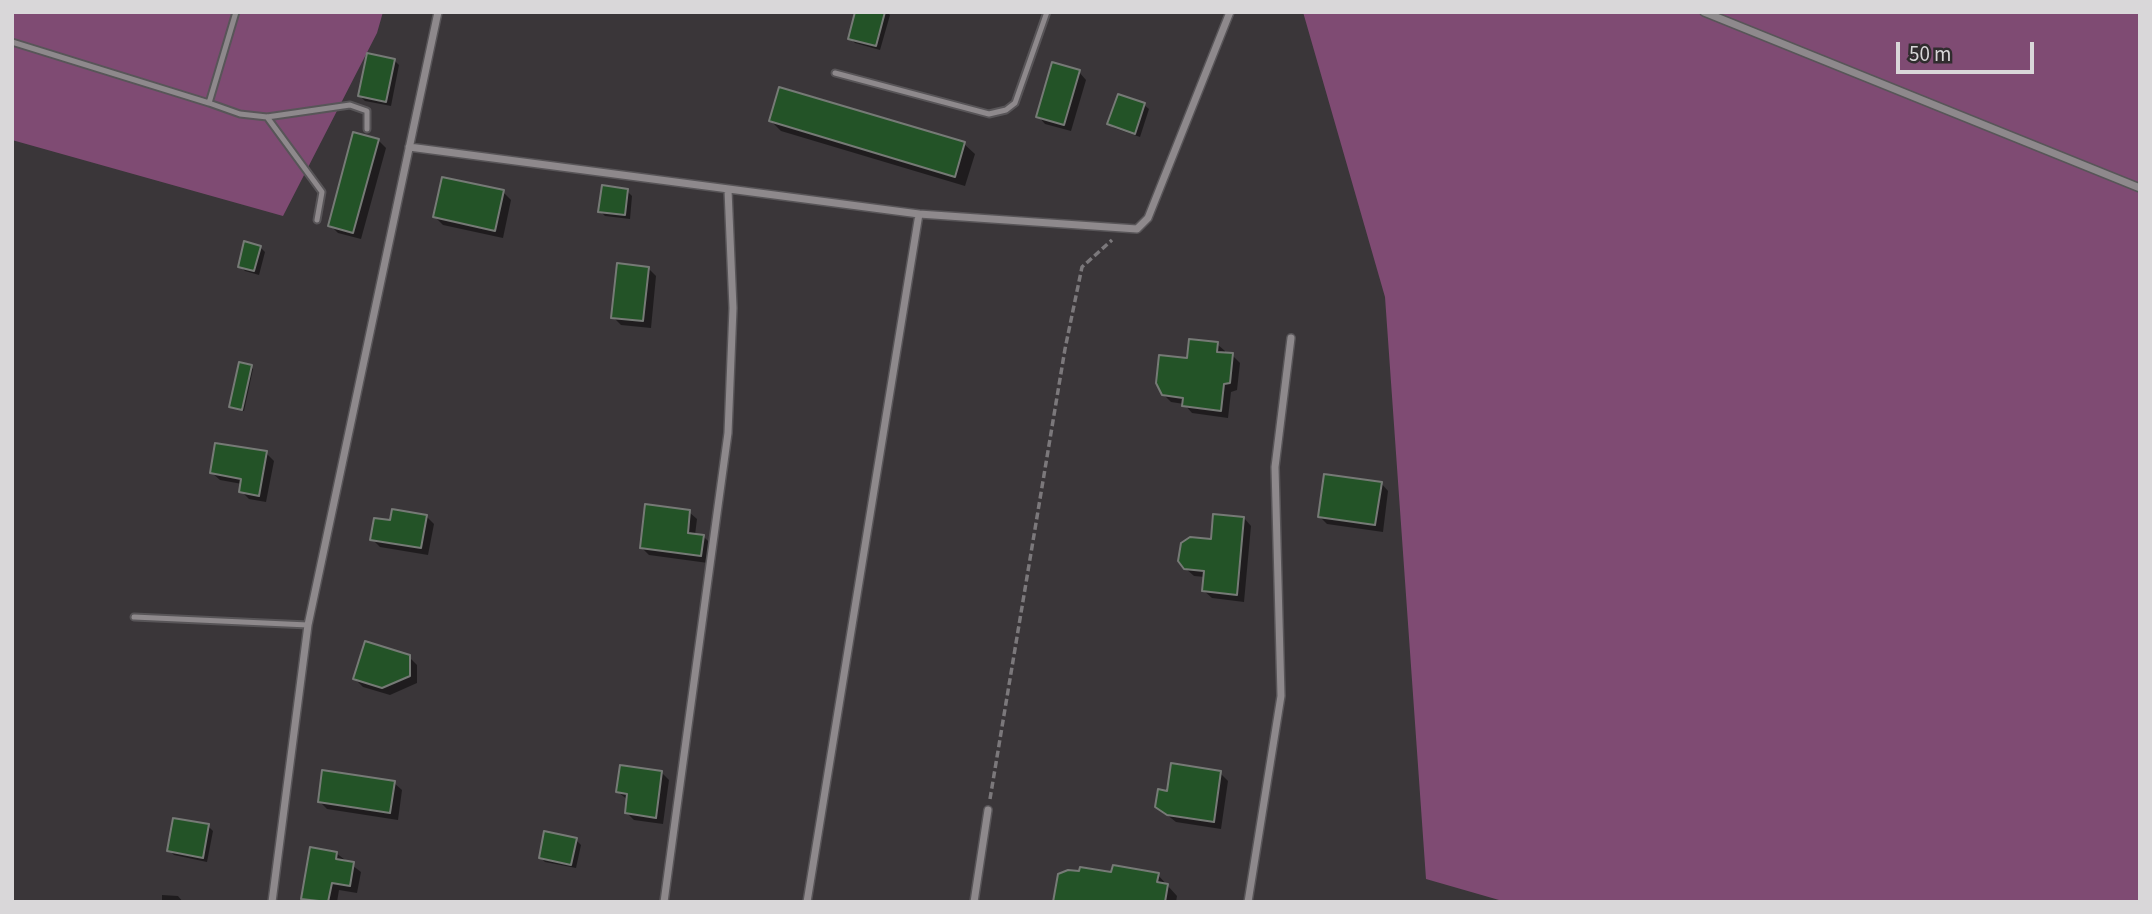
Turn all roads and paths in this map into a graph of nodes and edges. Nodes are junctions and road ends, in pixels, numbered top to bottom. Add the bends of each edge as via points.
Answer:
1 (236, 12) edge
2 (438, 12) edge
3 (1047, 12) edge
4 (1230, 12) edge
5 (1704, 12) edge
6 (12, 42) edge
7 (835, 73) dead end
8 (209, 103) junction
9 (267, 117) junction
10 (367, 129) dead end
11 (409, 146) junction
12 (2140, 188) edge
13 (728, 190) junction
14 (919, 214) junction
15 (317, 220) dead end
16 (1124, 229) junction
17 (1291, 338) dead end
18 (134, 617) dead end
19 (309, 625) junction
20 (988, 810) joint
21 (271, 902) edge
22 (664, 902) edge
23 (807, 902) edge
24 (974, 902) edge
25 (1248, 902) edge

1 - 8 lane
2 - 11 street
3 - 7 lane via 1015,103 1006,110 989,114
4 - 16 street via 1148,218 1137,229
5 - 12 street
6 - 8 lane
8 - 9 lane
9 - 10 lane via 350,106 367,111
9 - 15 lane via 323,192
11 - 13 street
11 - 19 street
13 - 14 street
13 - 22 street via 733,308 728,433
14 - 16 street
14 - 23 street
16 - 20 path via 1082,267
17 - 25 street via 1275,467 1280,696
18 - 19 lane
19 - 21 street
20 - 24 street

